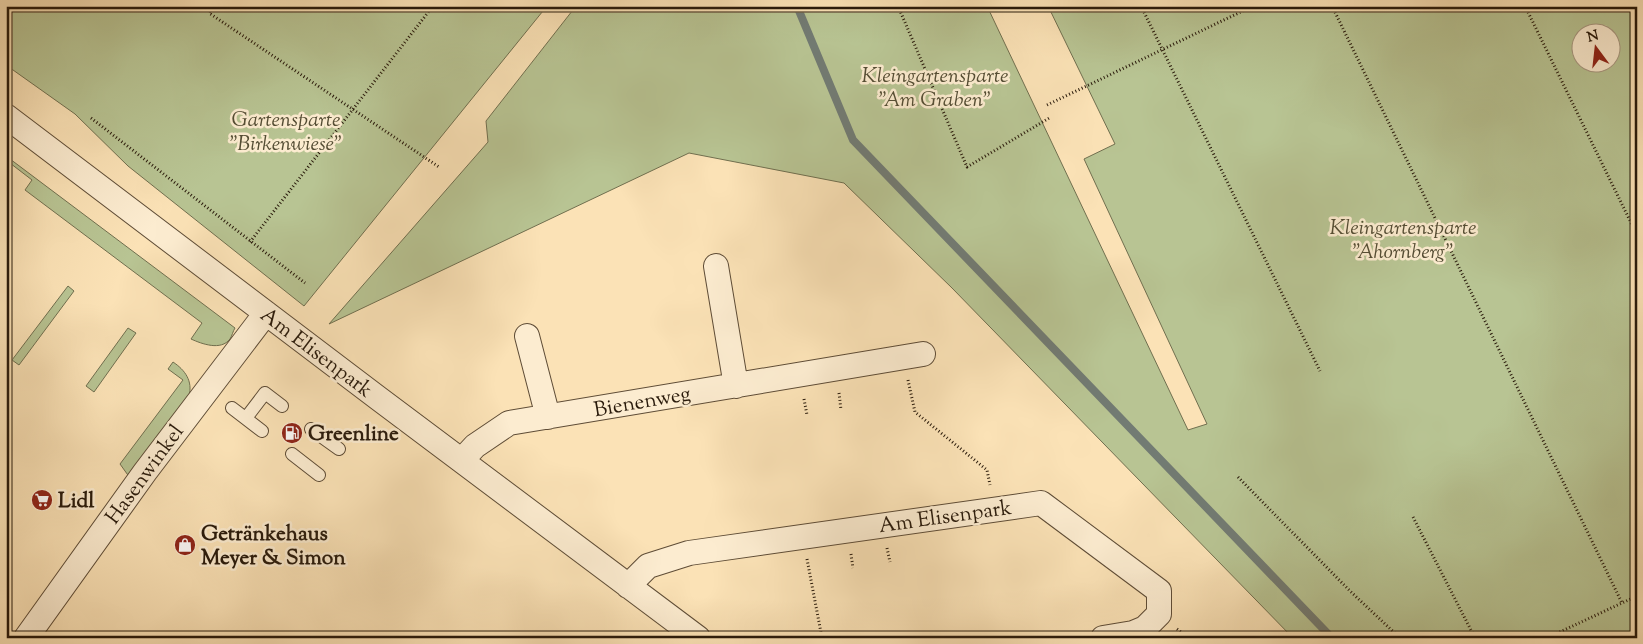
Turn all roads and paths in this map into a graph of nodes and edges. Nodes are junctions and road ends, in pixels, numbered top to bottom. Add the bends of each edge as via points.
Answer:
1 (214, 6) edge
2 (433, 6) edge
3 (898, 6) edge
4 (1141, 6) edge
5 (1253, 6) edge
6 (1332, 6) edge
7 (1525, 6) edge
8 (1162, 50) junction
9 (1047, 105) dead end
10 (353, 109) junction
11 (6, 116) edge
12 (91, 118) dead end
13 (1051, 118) dead end
14 (439, 167) dead end
15 (1637, 235) edge
16 (250, 242) junction
17 (716, 266) dead end
18 (305, 284) dead end
19 (266, 313) junction
20 (527, 336) dead end
21 (913, 356) joint
22 (1320, 371) dead end
23 (736, 386) junction
24 (282, 406) dead end
25 (232, 408) dead end
26 (548, 417) junction
27 (246, 418) junction
28 (311, 429) dead end
29 (262, 431) dead end
30 (339, 449) dead end
31 (292, 454) dead end
32 (462, 460) junction
33 (319, 474) dead end
34 (1238, 477) dead end
35 (995, 509) junction
36 (1413, 517) dead end
37 (803, 537) junction
38 (628, 586) junction
39 (1637, 596) edge
40 (1622, 603) junction
41 (26, 638) edge
42 (698, 638) edge
43 (822, 638) edge
44 (1103, 638) edge
45 (1400, 638) edge
46 (1476, 638) edge
47 (1547, 638) edge

1 - 10 path via 209,13
2 - 10 path
3 - 13 path via 967,167
4 - 8 path
5 - 8 path
6 - 40 path
7 - 15 path
8 - 9 path
8 - 22 path
10 - 14 path
10 - 16 path
11 - 19 street, Am Elisenpark
12 - 16 path
16 - 18 path
17 - 23 street
19 - 32 street, Am Elisenpark
19 - 41 street, Hasenwinkel via 145,472
20 - 26 street
21 - 23 street, Bienenweg
21 - 35 path via 915,412 987,470
23 - 26 street, Bienenweg
24 - 27 lane via 265,393
25 - 27 lane
26 - 32 street, Bienenweg via 509,423 475,446
27 - 29 lane
28 - 30 lane
31 - 33 lane
32 - 38 street, Am Elisenpark
34 - 45 path
35 - 37 street, Am Elisenpark
35 - 44 street, Am Elisenpark via 1041,503 1158,591 1159,614 1145,628
36 - 46 path
37 - 38 street, Am Elisenpark via 689,553 648,566
37 - 43 path
38 - 42 street, Am Elisenpark
39 - 40 path
40 - 47 path

